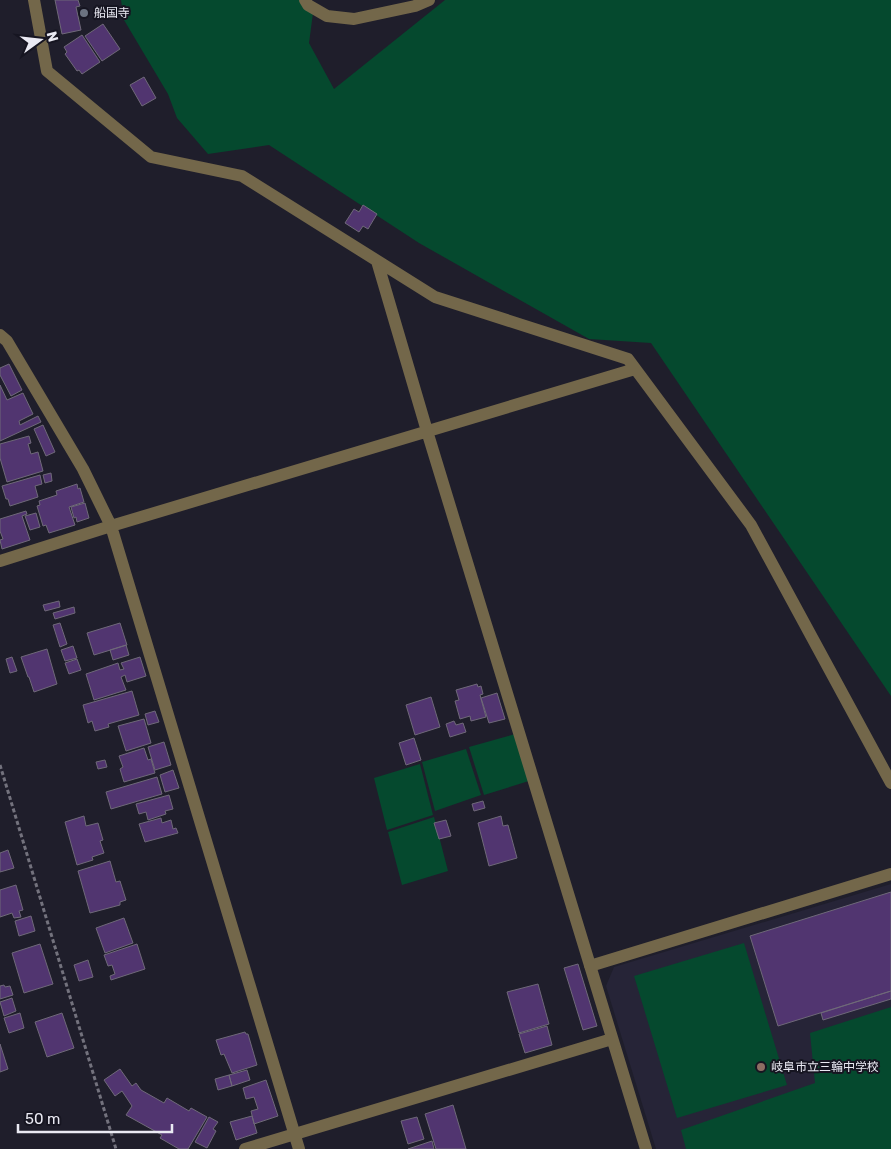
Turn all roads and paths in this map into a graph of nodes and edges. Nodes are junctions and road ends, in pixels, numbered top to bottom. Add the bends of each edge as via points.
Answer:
1 (34, 0) edge
2 (305, 0) edge
3 (429, 0) edge
4 (377, 261) junction
5 (0, 335) edge
6 (635, 369) junction
7 (427, 431) junction
8 (111, 526) junction
9 (0, 561) edge
10 (0, 765) edge
11 (891, 783) edge
12 (891, 874) edge
13 (590, 966) junction
14 (612, 1038) junction
15 (295, 1134) junction
16 (116, 1149) edge
17 (245, 1149) edge
18 (299, 1149) edge
19 (646, 1149) edge

1 - 4 street via 47,71 151,157 242,176
2 - 3 street via 326,16 354,19
4 - 6 street via 435,297 628,359
4 - 7 street
5 - 8 street via 83,469
6 - 7 street
6 - 11 street via 751,525
7 - 8 street
7 - 13 street
8 - 9 street
8 - 15 street
10 - 16 path
12 - 13 street
13 - 14 street
14 - 15 street
14 - 19 street
15 - 17 street
15 - 18 street

